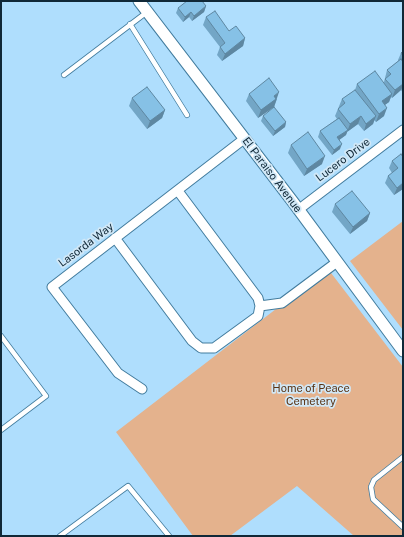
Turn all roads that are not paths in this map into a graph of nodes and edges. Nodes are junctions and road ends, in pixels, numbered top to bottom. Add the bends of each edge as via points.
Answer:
1 (139, 1) edge
2 (147, 12) junction
3 (130, 24) junction
4 (64, 75) dead end
5 (187, 115) dead end
6 (403, 130) edge
7 (244, 139) junction
8 (178, 191) junction
9 (298, 210) junction
10 (115, 238) junction
11 (336, 262) junction
12 (260, 306) junction
13 (1, 336) edge
14 (403, 351) edge
15 (142, 389) dead end
16 (1, 430) edge
17 (403, 457) edge
18 (403, 528) edge
19 (60, 536) edge
20 (169, 536) edge

1 - 2 street, El Paraiso Avenue
2 - 3 lane
2 - 7 street, El Paraiso Avenue
3 - 4 lane
3 - 5 lane
6 - 9 street, Lucero Drive
7 - 8 street, Lasorda Way
7 - 9 street, El Paraiso Avenue
8 - 10 street, Lasorda Way
8 - 12 street via 258,298
9 - 11 street, El Paraiso Avenue
10 - 12 street via 192,341 201,348 214,348 227,339 258,316
10 - 15 street, Lasorda Way via 52,287 118,373
11 - 12 street via 282,303
11 - 14 street, El Paraiso Avenue
13 - 16 lane via 46,396
17 - 18 lane via 374,480 371,487 373,499
19 - 20 lane via 128,486

